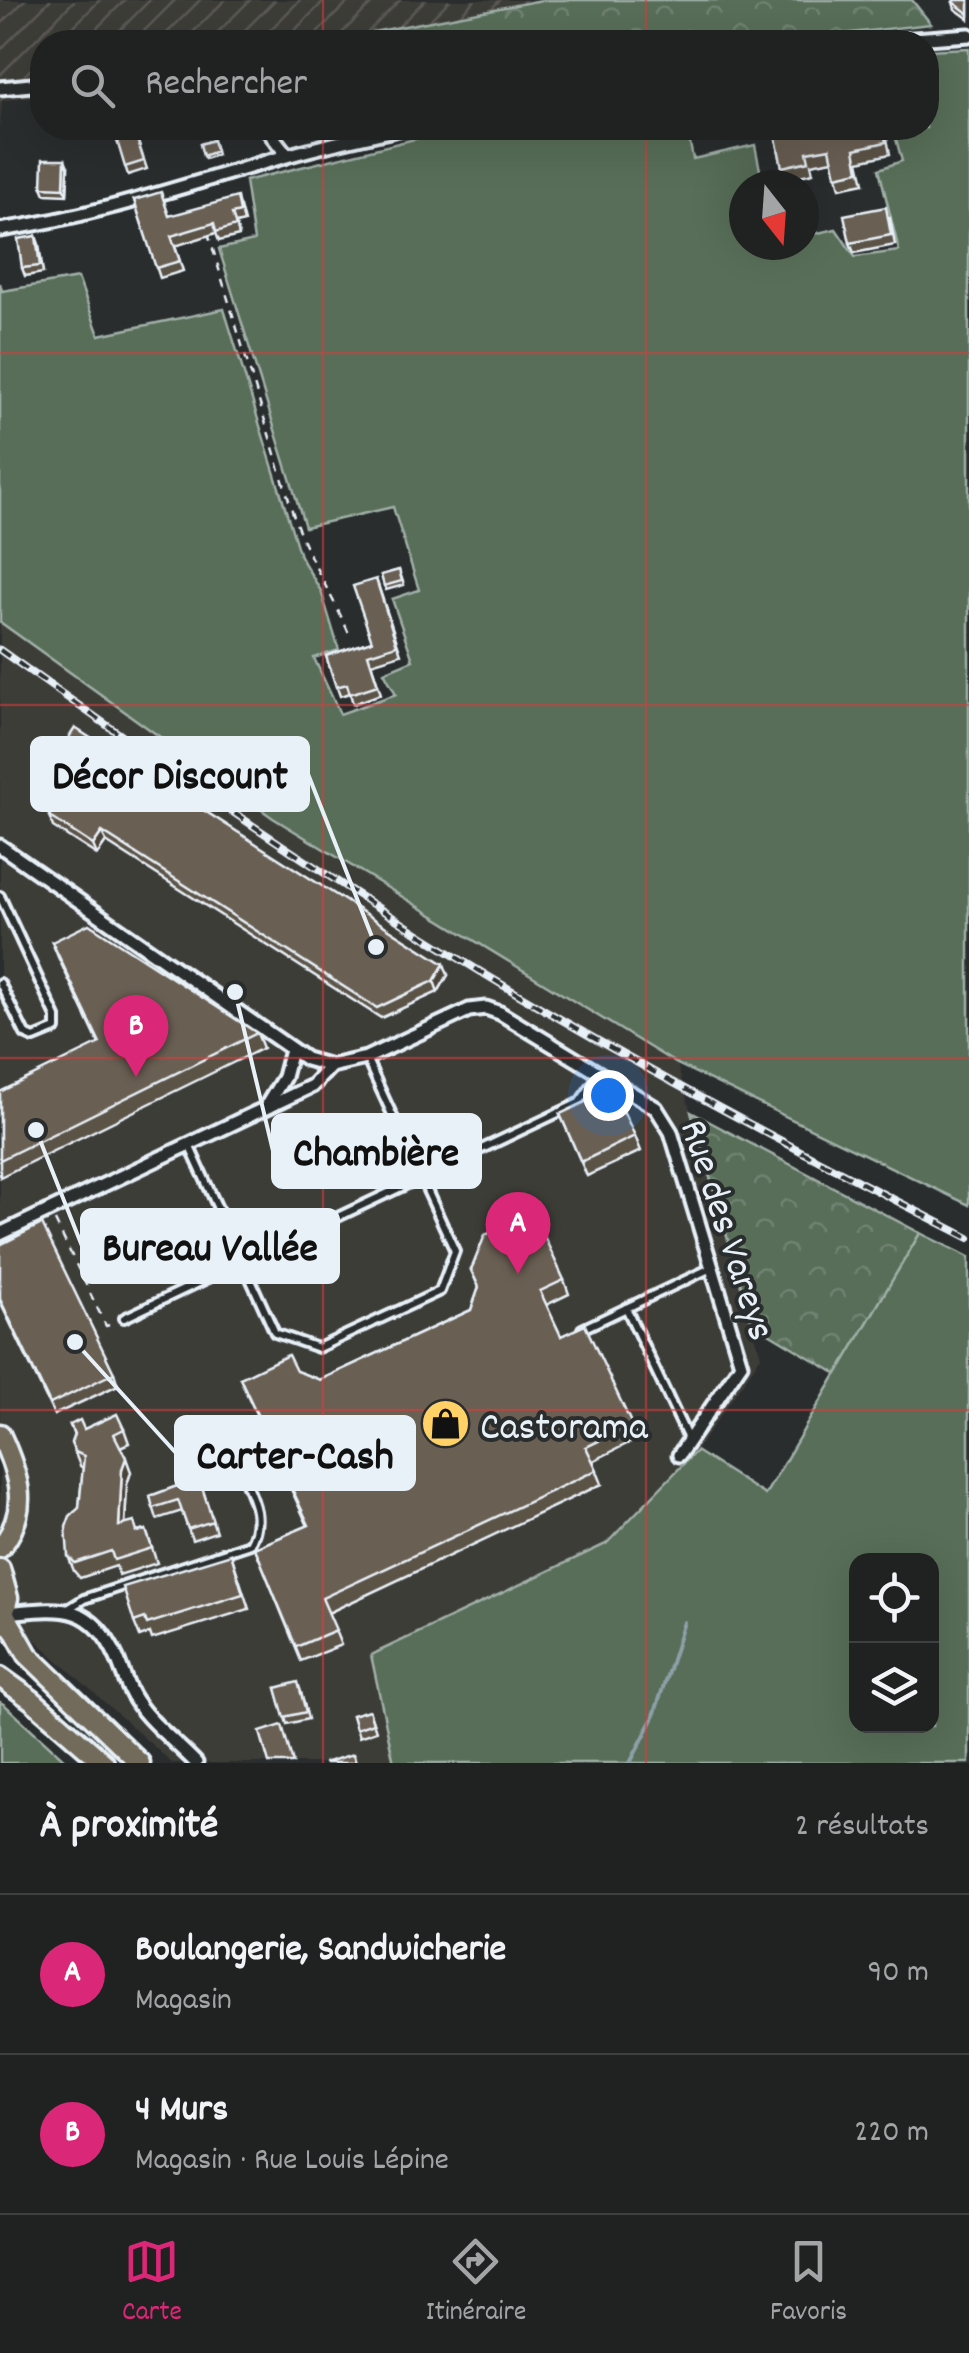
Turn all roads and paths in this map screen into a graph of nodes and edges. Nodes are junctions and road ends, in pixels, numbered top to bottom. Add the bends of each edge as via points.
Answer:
1 (969, 34) edge
2 (939, 36) edge
3 (30, 85) edge
4 (0, 88) edge
5 (275, 140) edge
6 (353, 140) edge
7 (287, 156) junction
8 (204, 221) edge
9 (0, 230) edge
10 (350, 636) dead end
11 (0, 846) edge
12 (0, 896) edge
13 (0, 983) edge
14 (291, 1050) junction
15 (366, 1058) junction
16 (331, 1066) junction
17 (600, 1074) junction
18 (266, 1106) junction
19 (188, 1144) junction
20 (421, 1178) junction
21 (50, 1210) junction
22 (0, 1234) edge
23 (243, 1262) junction
24 (713, 1267) junction
25 (626, 1308) junction
26 (124, 1318) joint
27 (572, 1334) edge
28 (0, 1434) edge
29 (688, 1441) junction
30 (679, 1455) dead end
31 (239, 1467) dead end
32 (0, 1548) edge
33 (0, 1569) edge
34 (67, 1610) junction
35 (4, 1619) edge
36 (0, 1677) edge
37 (104, 1763) edge
38 (140, 1763) edge
39 (196, 1763) edge

1 - 2 street
3 - 4 street
5 - 7 street
6 - 7 street
7 - 9 street via 130,202
8 - 10 path via 295,520
11 - 14 street
12 - 13 lane via 56,1029 34,1038 25,1034
14 - 16 street
14 - 18 street via 284,1078
15 - 16 street, Rue des Vareys
15 - 17 street, Rue des Vareys via 486,1008
15 - 20 lane
16 - 18 street via 312,1086
17 - 20 lane via 579,1103
17 - 24 street, Rue des Vareys via 665,1119
18 - 19 street
19 - 21 street
19 - 23 lane
20 - 23 lane
20 - 23 lane via 454,1251 440,1291 318,1348 275,1333
21 - 22 street
21 - 26 path via 106,1326
23 - 26 lane
24 - 25 lane
24 - 29 street, Rue des Vareys via 740,1364
25 - 27 lane
25 - 29 lane
28 - 32 main road via 19,1509
29 - 30 street, Rue des Vareys
31 - 34 lane via 259,1513 250,1544
33 - 35 main road via 8,1598
34 - 35 street
34 - 39 street via 82,1613 100,1630 135,1701
35 - 38 main road via 28,1655
36 - 37 main road

